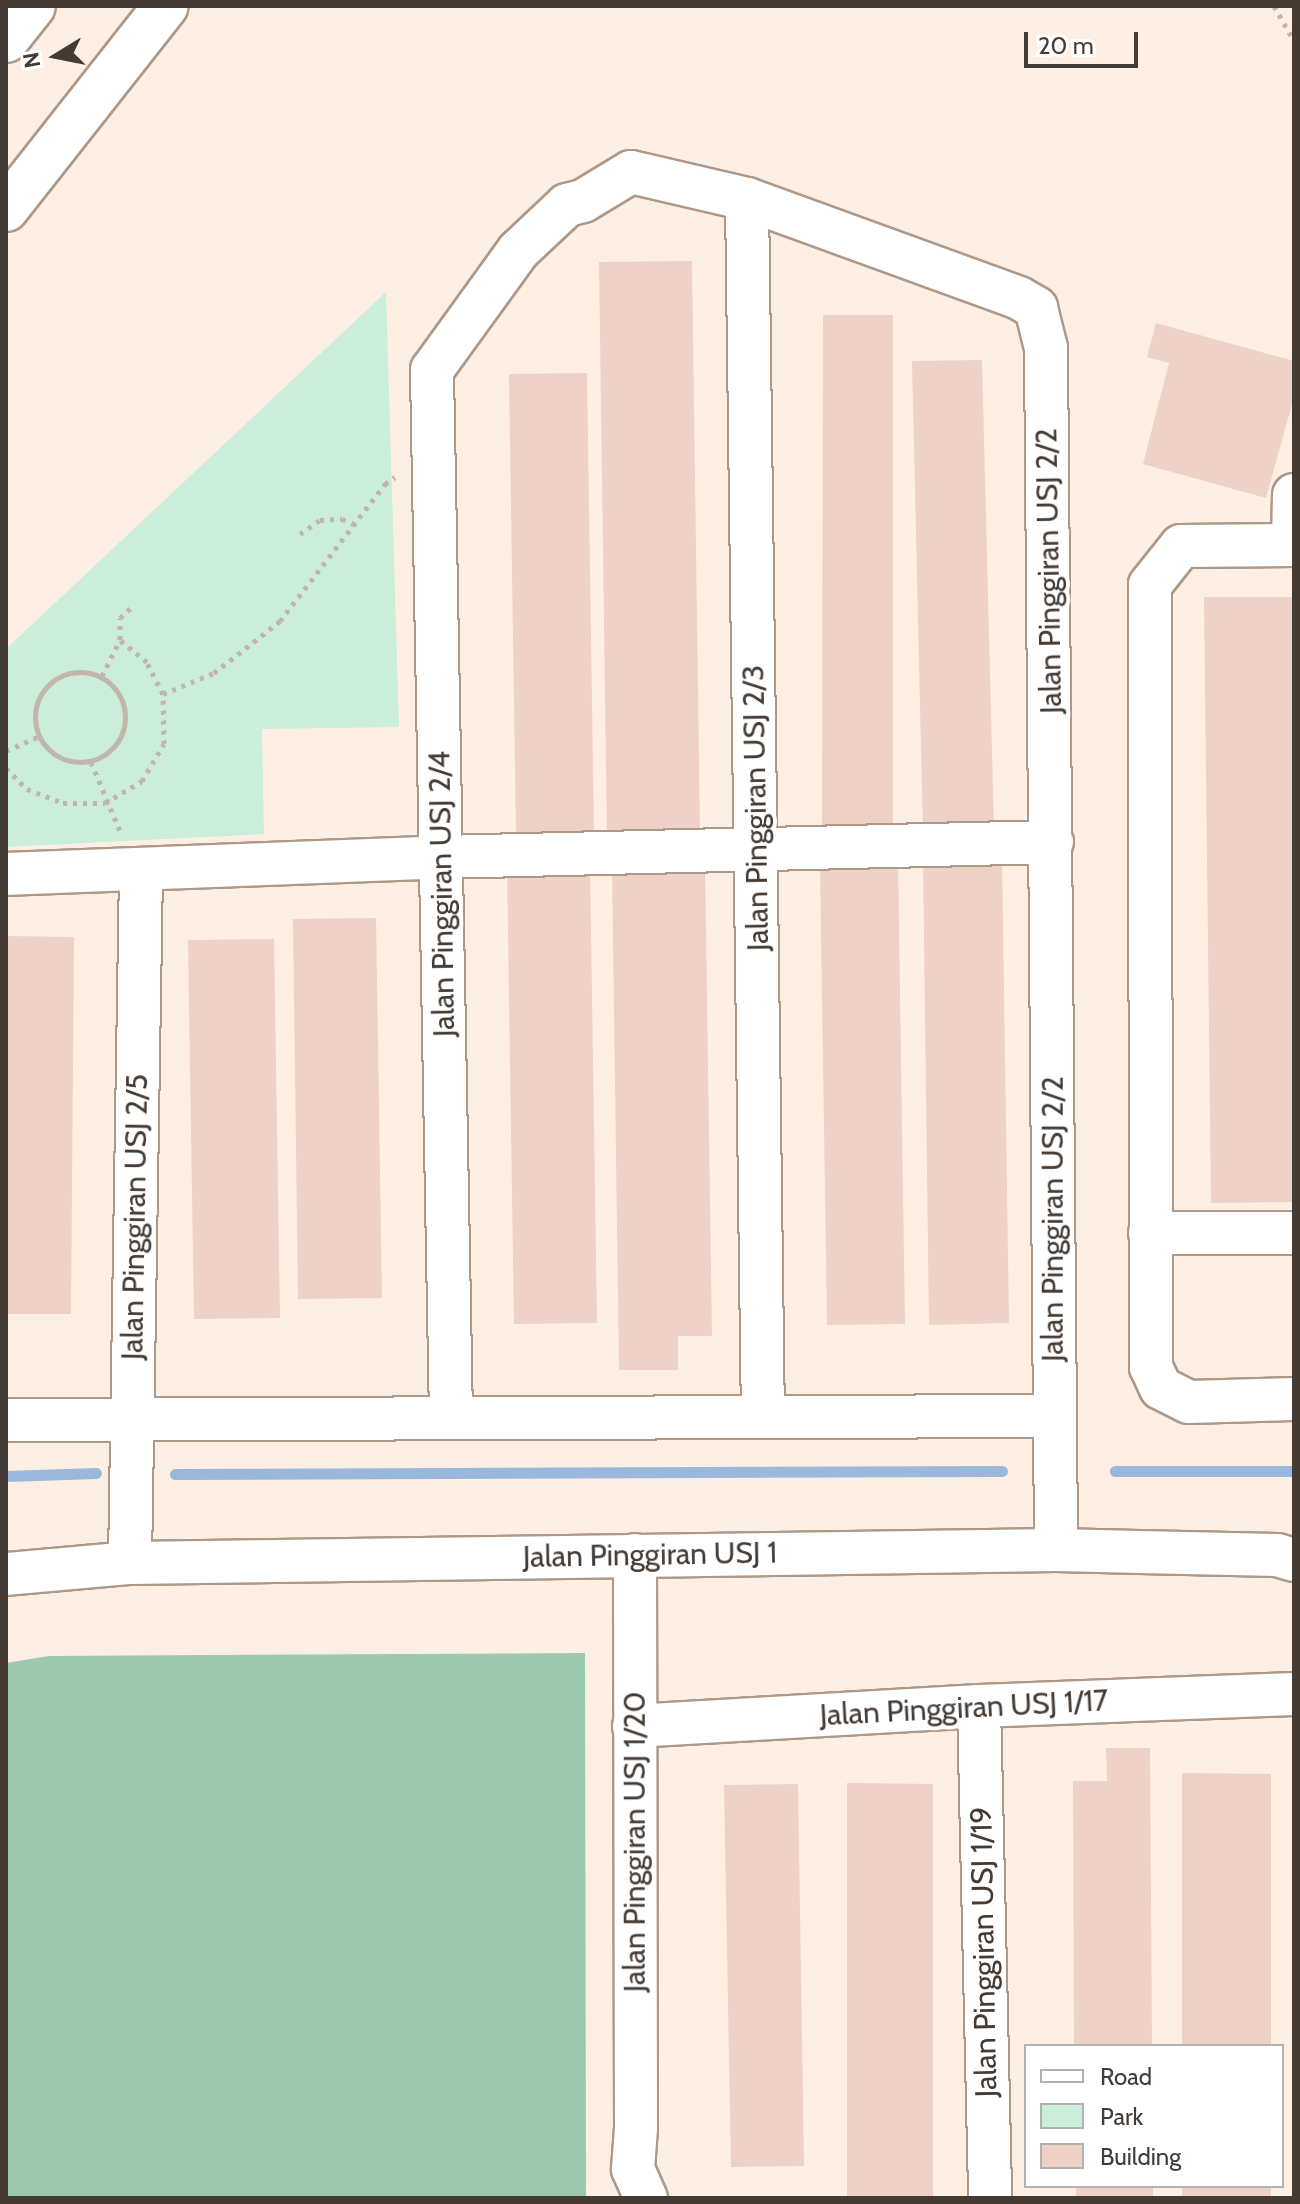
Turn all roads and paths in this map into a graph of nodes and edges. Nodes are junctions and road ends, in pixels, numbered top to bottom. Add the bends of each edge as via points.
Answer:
1 (33, 6) edge
2 (166, 6) edge
3 (1274, 6) edge
4 (6, 40) edge
5 (1294, 40) edge
6 (747, 199) junction
7 (6, 209) edge
8 (432, 370) joint
9 (435, 465) junction
10 (1294, 495) edge
11 (356, 525) junction
12 (300, 534) dead end
13 (1294, 545) edge
14 (132, 607) dead end
15 (120, 640) junction
16 (102, 676) junction
17 (163, 694) junction
18 (38, 737) junction
19 (6, 751) edge
20 (91, 762) junction
21 (6, 768) edge
22 (105, 803) junction
23 (1052, 842) junction
24 (757, 849) junction
25 (442, 857) junction
26 (141, 871) junction
27 (6, 874) edge
28 (1150, 1233) junction
29 (1294, 1233) edge
30 (1294, 1399) edge
31 (1054, 1416) junction
32 (763, 1417) junction
33 (451, 1418) junction
34 (131, 1419) junction
35 (6, 1420) edge
36 (1056, 1550) junction
37 (635, 1555) junction
38 (1294, 1560) edge
39 (130, 1563) junction
40 (6, 1574) edge
41 (1294, 1694) edge
42 (979, 1706) junction
43 (634, 1726) junction
44 (646, 2198) edge
45 (990, 2198) edge

1 - 4 highway
2 - 7 highway
3 - 5 path
6 - 8 street, Jalan Pinggiran USJ 2/2 via 631,172 567,205 518,251
6 - 23 street, Jalan Pinggiran USJ 2/2 via 1036,308 1046,348
6 - 24 street, Jalan Pinggiran USJ 2/3
8 - 9 street, Jalan Pinggiran USJ 2/4
9 - 11 path via 403,471 385,484
9 - 25 street, Jalan Pinggiran USJ 2/4
10 - 13 street
11 - 12 path via 342,519 320,520
11 - 17 path via 280,621 214,673
13 - 28 street via 1181,546 1150,585
14 - 15 path via 120,618
15 - 16 path
15 - 17 path via 147,662
16 - 18 path via 78,671 57,678 37,703
16 - 20 path via 119,693 126,722 111,752
17 - 22 path via 164,744 142,781
18 - 19 path
18 - 20 path via 61,760
20 - 22 path
21 - 22 path via 27,789 63,803
22 - 26 path
23 - 24 street
23 - 31 street, Jalan Pinggiran USJ 2/2
24 - 25 street
24 - 32 street, Jalan Pinggiran USJ 2/3
25 - 26 street
25 - 33 street, Jalan Pinggiran USJ 2/4
26 - 27 street
26 - 34 street, Jalan Pinggiran USJ 2/5
28 - 29 street
28 - 30 street via 1151,1367 1161,1388 1189,1402
31 - 32 street
31 - 36 street, Jalan Pinggiran USJ 2/2
32 - 33 street
33 - 34 street
34 - 35 street
34 - 39 street, Jalan Pinggiran USJ 2/5
36 - 37 street, Jalan Pinggiran USJ 1
36 - 38 street, Jalan Pinggiran USJ 1 via 1277,1555
37 - 39 street, Jalan Pinggiran USJ 1
37 - 43 street, Jalan Pinggiran USJ 1/20
39 - 40 street, Jalan Pinggiran USJ 1
41 - 42 street, Jalan Pinggiran USJ 1/17
42 - 43 street, Jalan Pinggiran USJ 1/17
42 - 45 street, Jalan Pinggiran USJ 1/19
43 - 44 street, Jalan Pinggiran USJ 1/20 via 633,2169

